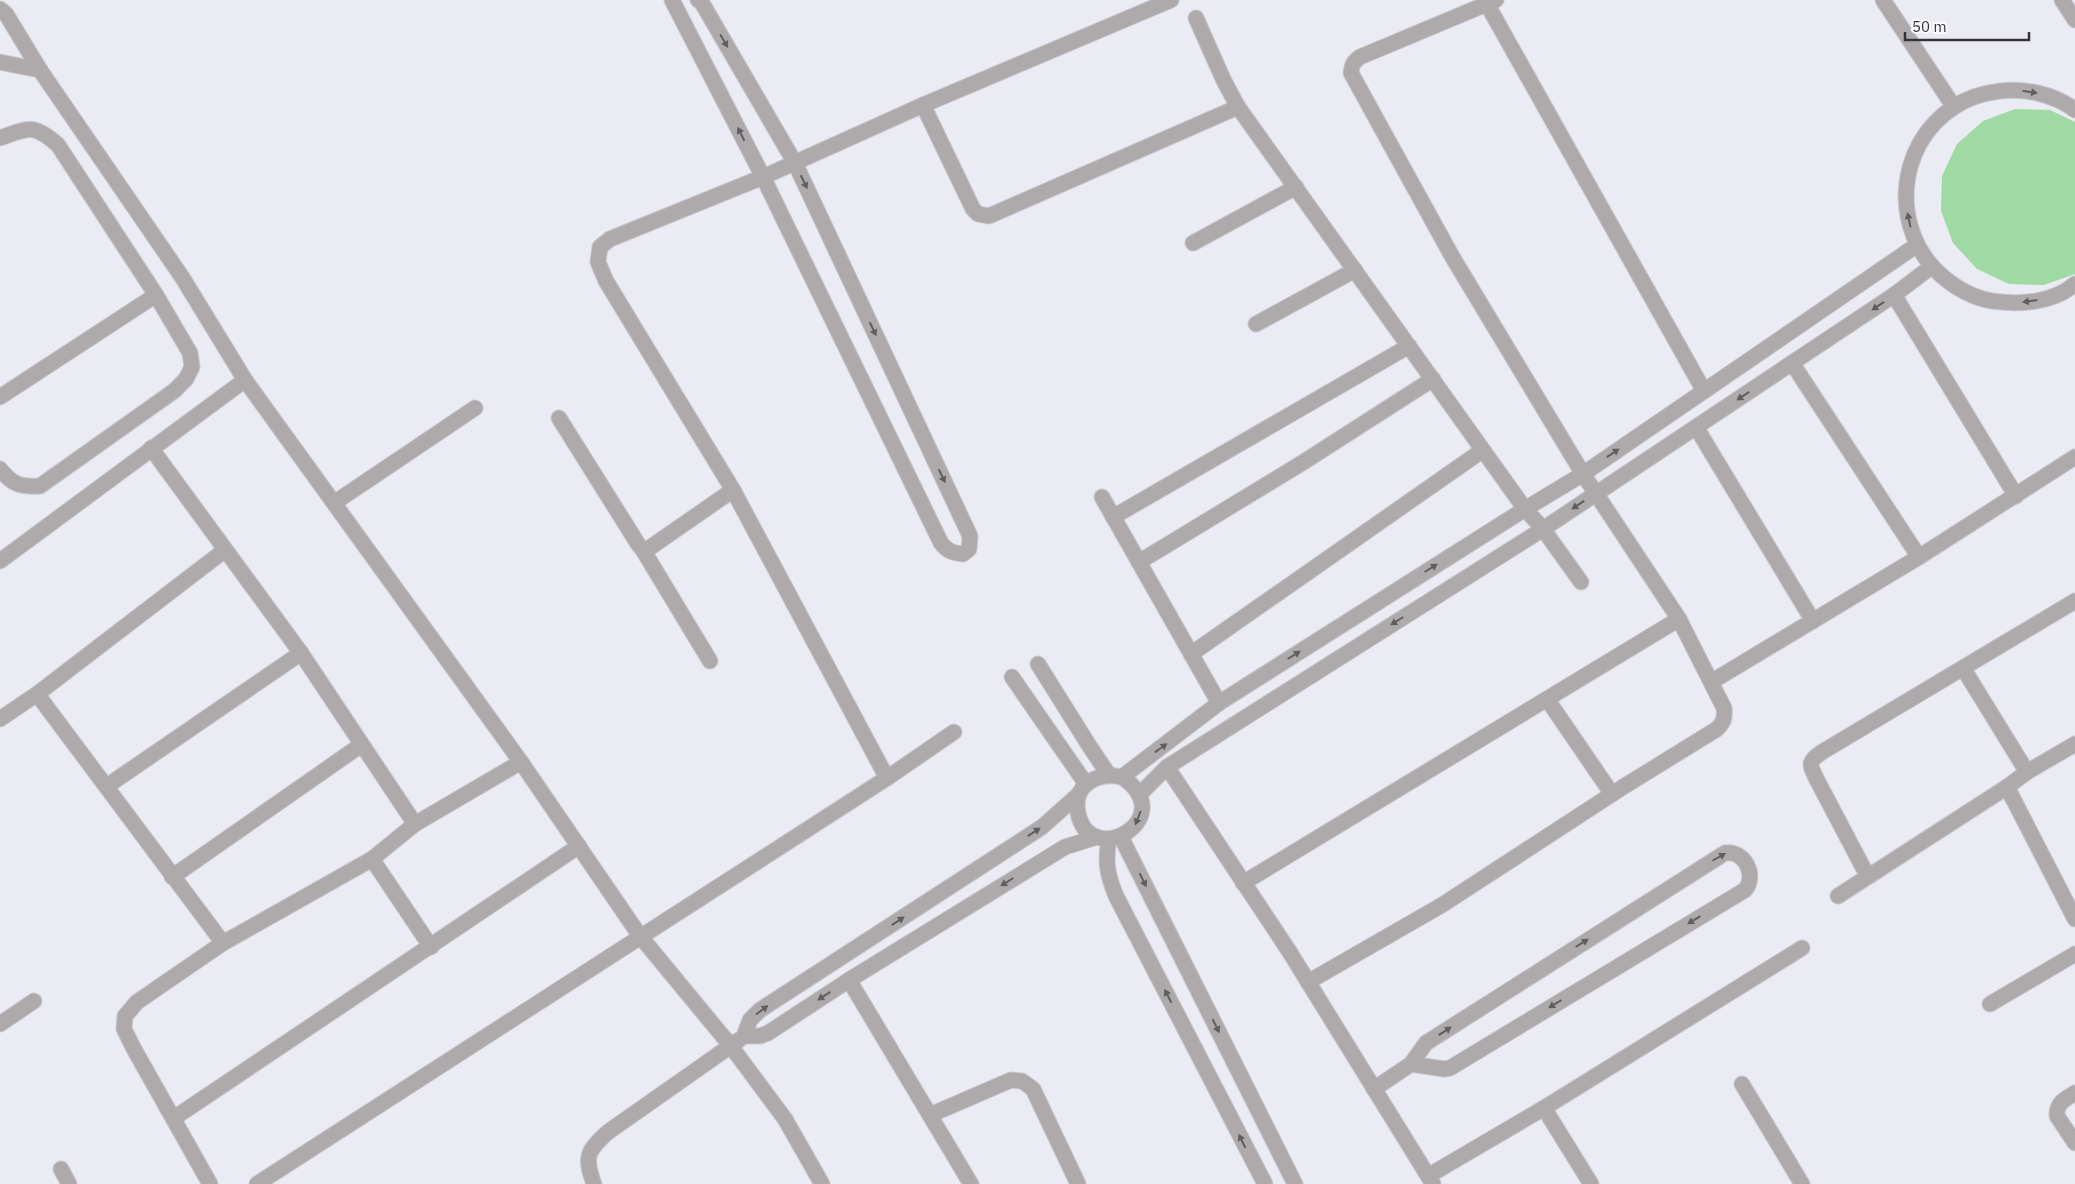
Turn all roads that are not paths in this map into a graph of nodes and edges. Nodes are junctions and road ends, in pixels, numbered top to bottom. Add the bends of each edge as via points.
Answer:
1 (672, 0) edge
2 (698, 0) edge
3 (1171, 0) edge
4 (1883, 0) edge
5 (2062, 0) edge
6 (1492, 2) edge
7 (0, 9) edge
8 (1196, 18) dead end
9 (2075, 20) edge
10 (0, 62) edge
11 (40, 70) junction
12 (923, 105) junction
13 (1238, 107) junction
14 (1954, 107) junction
15 (2075, 110) edge
16 (0, 138) edge
17 (795, 163) junction
18 (764, 177) junction
19 (1296, 187) junction
20 (1193, 243) dead end
21 (1917, 245) junction
22 (1931, 267) junction
23 (1355, 270) junction
24 (2074, 287) edge
25 (156, 295) junction
26 (1894, 295) junction
27 (1256, 324) dead end
28 (1409, 346) junction
29 (1792, 363) junction
30 (1433, 379) junction
31 (245, 380) junction
32 (1704, 391) junction
33 (0, 398) edge
34 (475, 408) dead end
35 (559, 418) dead end
36 (1696, 428) junction
37 (152, 448) junction
38 (1483, 450) junction
39 (2075, 457) edge
40 (0, 469) edge
41 (1583, 474) junction
42 (733, 490) junction
43 (1596, 493) junction
44 (2016, 496) junction
45 (1102, 497) dead end
46 (334, 503) junction
47 (1525, 508) junction
48 (1113, 516) junction
49 (1543, 529) junction
50 (225, 550) junction
51 (643, 550) junction
52 (1919, 557) junction
53 (0, 561) edge
54 (1139, 562) junction
55 (1581, 582) dead end
56 (2075, 602) edge
57 (1679, 619) junction
58 (1813, 621) junction
59 (301, 653) junction
60 (1191, 654) junction
61 (710, 662) dead end
62 (1038, 664) dead end
63 (1963, 668) junction
64 (1012, 677) dead end
65 (1710, 682) junction
66 (37, 694) junction
67 (1547, 699) junction
68 (1219, 703) junction
69 (0, 719) edge
70 (954, 732) dead end
71 (2075, 744) edge
72 (361, 745) junction
73 (521, 762) junction
74 (1167, 767) junction
75 (2027, 772) junction
76 (1116, 776) junction
77 (887, 778) junction
78 (107, 786) junction
79 (2007, 787) junction
80 (1083, 789) junction
81 (1612, 794) junction
82 (1139, 795) junction
83 (416, 824) junction
84 (1109, 838) junction
85 (579, 846) junction
86 (372, 859) junction
87 (1867, 876) junction
88 (172, 877) junction
89 (1243, 883) junction
90 (1838, 896) dead end
91 (2075, 919) edge
92 (640, 936) junction
93 (222, 942) junction
94 (431, 946) junction
95 (1802, 948) dead end
96 (2075, 954) edge
97 (849, 980) junction
98 (1308, 982) junction
99 (34, 1001) dead end
100 (1990, 1004) dead end
101 (0, 1024) edge
102 (744, 1036) junction
103 (730, 1045) junction
104 (1410, 1064) junction
105 (1742, 1084) dead end
106 (1374, 1090) junction
107 (2075, 1093) edge
108 (1544, 1108) junction
109 (930, 1115) junction
110 (174, 1118) junction
111 (2075, 1143) edge
112 (61, 1169) dead end
113 (1430, 1180) edge
114 (69, 1184) edge
115 (210, 1184) edge
116 (257, 1184) edge
117 (594, 1184) edge
118 (822, 1184) edge
119 (971, 1184) edge
120 (1078, 1184) edge
121 (1265, 1184) edge
122 (1295, 1184) edge
123 (1591, 1184) edge
124 (1802, 1184) edge

18 -> 1 street
2 -> 17 street
3 - 12 street
4 - 14 street
5 - 9 street
6 - 32 street
6 - 41 street via 1360,57 1352,66 1352,73 1452,258
7 - 11 street
8 - 13 street
10 - 11 street
11 - 31 street via 182,277
12 - 13 street via 973,209 983,216
12 - 17 street
13 - 19 street
14 -> 15 street via 1982,94 2014,89 2045,94
21 -> 14 street via 1905,200 1910,164 1926,132
16 - 25 street via 29,128 43,132 58,145
17 - 18 street
17 -> 18 street via 970,536 969,549 963,554 953,553 941,544
18 - 42 street via 610,239 600,247 598,262 606,281
19 - 20 street
19 - 23 street
21 - 22 street
21 - 32 street
24 -> 22 street via 2044,300 2013,304 1983,299 1954,287
22 - 26 street
23 - 27 street
23 - 28 street
25 - 33 street
25 - 40 street via 190,353 192,367 186,379 174,391 40,486 22,487 8,479
26 -> 29 street
26 - 44 street
28 - 30 street
28 - 48 street
29 -> 36 street
29 - 52 street
30 - 38 street
30 - 54 street
31 - 37 street
31 - 46 street
41 -> 32 street
34 - 46 street
35 - 51 street
36 - 43 street
36 - 58 street
37 - 50 street
37 - 53 street
38 - 47 street
38 - 60 street
39 - 44 street
41 - 43 street
41 - 47 street
42 - 51 street
42 - 77 street
43 -> 49 street
43 - 57 street
44 - 52 street
45 - 48 street
46 - 73 street
47 - 49 street
68 -> 47 street
48 - 54 street
49 - 55 street
49 -> 74 street
50 - 59 street
50 - 66 street
51 - 61 street
52 - 58 street
54 - 60 street
56 - 63 street
57 - 65 street
57 - 67 street
58 - 65 street
59 - 72 street
59 - 78 street
60 - 68 street
62 - 76 street via 1090,748
63 - 75 street
63 - 87 street via 1822,752 1810,763
64 - 80 street
65 - 81 street via 1724,708 1723,724
66 - 69 street
66 - 78 street
67 - 81 street
67 - 89 street
76 -> 68 street
70 - 77 street
71 - 75 street
72 - 83 street
72 - 88 street
73 - 83 street
73 - 85 street
74 - 82 street
74 - 89 street
75 - 79 street
76 - 80 street via 1097,777
76 - 82 street via 1132,784
77 - 92 street
78 - 88 street
79 - 87 street
79 - 91 street
80 - 84 street via 1077,807 1079,819 1086,830
102 -> 80 street via 750,1020 760,1010 1042,827
81 - 98 street via 1442,905
82 -> 84 street via 1142,807 1139,820 1132,830
83 - 86 street
84 -> 97 street via 1065,847
121 -> 84 street via 1116,896 1106,860
84 -> 122 street
85 - 92 street
85 - 94 street
86 - 93 street
86 - 94 street
87 - 90 street
88 - 93 street
89 - 98 street
92 - 103 street
92 - 116 street
93 - 110 street via 137,1002 125,1016 124,1029
94 - 110 street
95 - 108 street
96 - 100 street
97 -> 102 street via 768,1033
97 - 109 street
98 - 106 street
99 - 101 street
102 - 103 street
103 - 117 street via 594,1144 587,1156
103 - 118 street via 785,1119
104 -> 104 street via 1426,1043 1725,853 1731,852 1747,864 1751,878 1745,890 1450,1068
104 - 106 street
105 - 124 street
106 - 113 street
107 - 111 street via 2062,1101 2056,1111
108 - 113 street
108 - 123 street
109 - 119 street
109 - 120 street via 1010,1080 1022,1081 1033,1089
110 - 115 street
112 - 114 street

